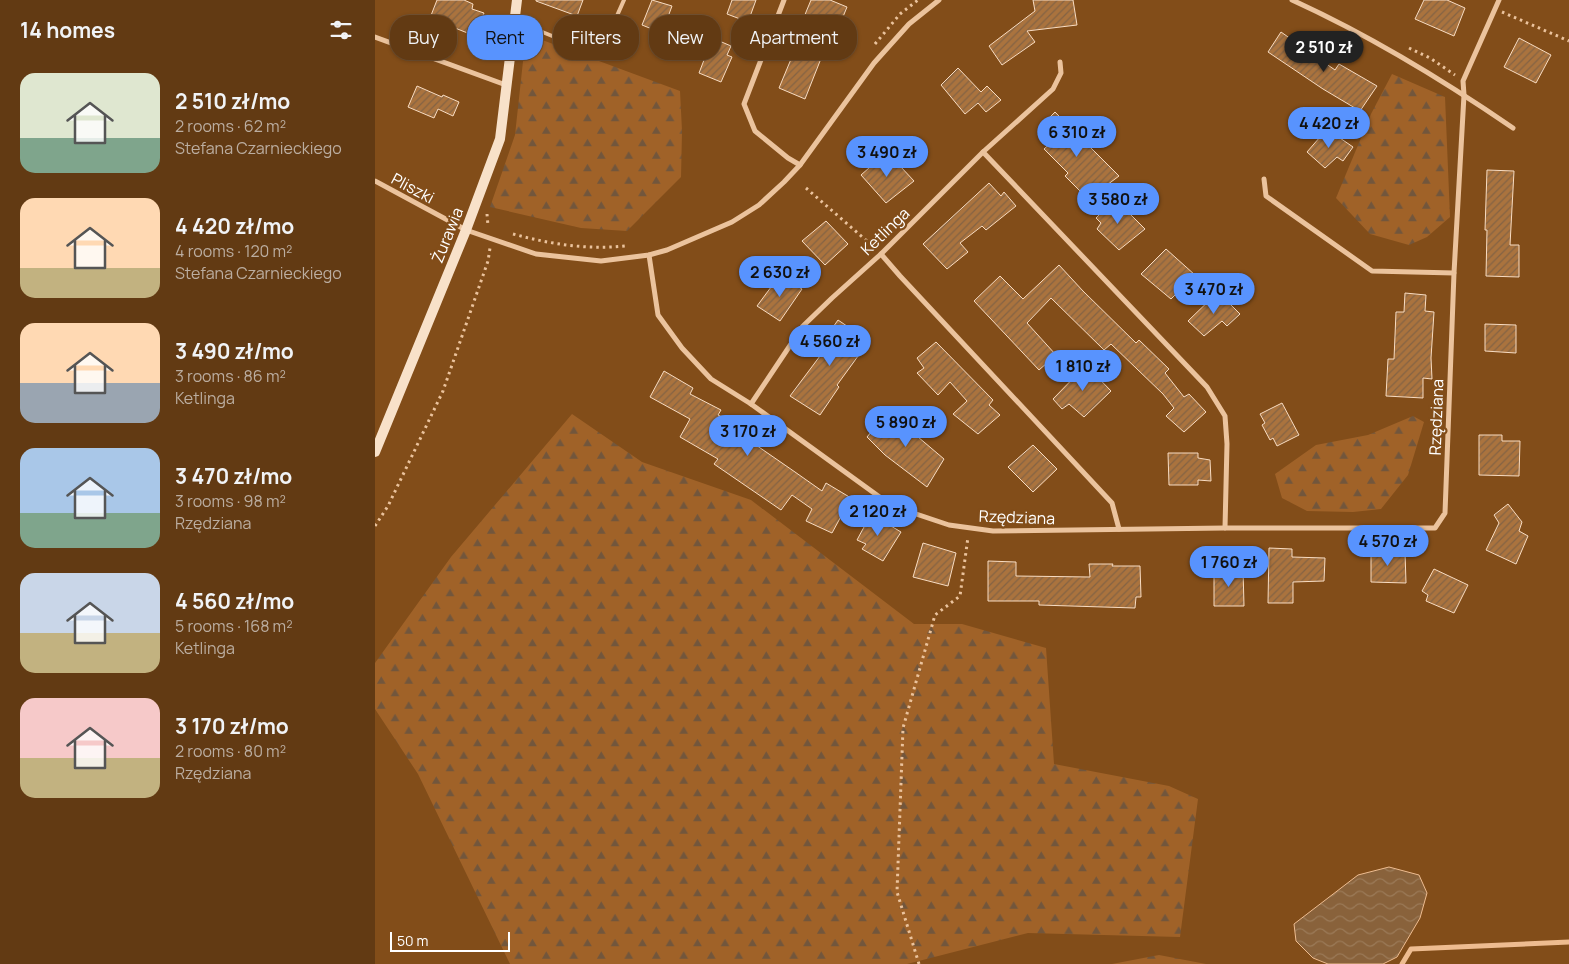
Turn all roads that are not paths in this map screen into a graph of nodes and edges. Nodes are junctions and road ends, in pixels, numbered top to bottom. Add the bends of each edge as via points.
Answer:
1 (517, 0) edge
2 (624, 0) edge
3 (784, 0) edge
4 (939, 0) edge
5 (1292, 0) edge
6 (1499, 0) edge
7 (515, 15) edge
8 (543, 32) edge
9 (375, 37) edge
10 (508, 60) edge
11 (1060, 62) dead end
12 (505, 85) junction
13 (1464, 95) junction
14 (1513, 128) dead end
15 (983, 152) junction
16 (800, 165) junction
17 (1264, 179) dead end
18 (375, 181) edge
19 (466, 230) junction
20 (881, 254) junction
21 (649, 255) junction
22 (1454, 273) junction
23 (751, 404) junction
24 (375, 452) edge
25 (1225, 528) junction
26 (1119, 529) junction

1 - 7 street, Żurawia
2 - 8 lane via 612,28 599,43 582,48
3 - 16 street via 744,104 755,132
4 - 16 street, Pliszki via 909,24 874,63
5 - 13 street via 1335,19
6 - 13 street, Rzędziana via 1463,81
9 - 12 street
10 - 12 street, Żurawia
11 - 15 street, Ketlinga via 1061,74 1053,89
12 - 19 street, Żurawia via 500,139
13 - 14 street
13 - 22 street, Rzędziana
15 - 20 street, Ketlinga
15 - 25 street via 1207,386 1225,416
16 - 21 street, Pliszki via 759,205 732,222
17 - 22 street via 1266,196 1373,271
18 - 19 street, Pliszki
19 - 21 street, Pliszki via 536,254 601,261
19 - 24 street, Żurawia
20 - 23 street, Ketlinga via 803,326
20 - 26 street via 1112,503
21 - 23 street, Rzędziana via 658,315 682,348 711,379
22 - 25 street, Rzędziana via 1445,513 1435,528
23 - 26 street, Rzędziana via 892,506 949,524 993,532
25 - 26 street, Rzędziana

